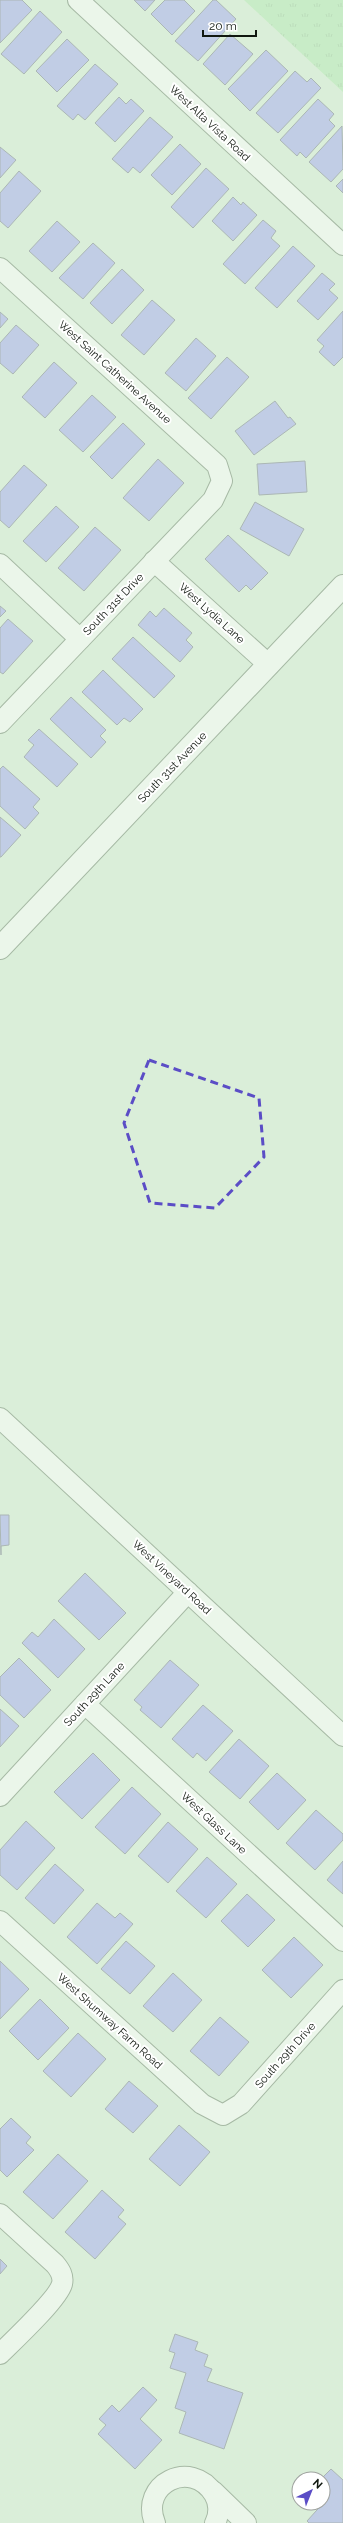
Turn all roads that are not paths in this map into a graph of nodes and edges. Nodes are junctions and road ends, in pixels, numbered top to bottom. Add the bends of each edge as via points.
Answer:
1 (78, 0) edge
2 (343, 245) edge
3 (0, 268) edge
4 (222, 481) joint
5 (154, 561) junction
6 (0, 564) edge
7 (343, 586) edge
8 (80, 639) junction
9 (269, 665) junction
10 (0, 724) edge
11 (0, 948) edge
12 (0, 1418) edge
13 (188, 1592) junction
14 (85, 1704) junction
15 (343, 1736) edge
16 (0, 1796) edge
17 (0, 1921) edge
18 (343, 1942) edge
19 (343, 1990) edge
20 (222, 2115) joint
21 (0, 2214) edge
22 (0, 2354) edge
23 (212, 2490) junction
24 (156, 2523) edge
25 (215, 2523) edge
26 (246, 2523) edge

1 - 2 street, West Alta Vista Road
3 - 4 street, West Saint Catherine Avenue via 217,465
4 - 5 street, South 31st Drive via 212,500
5 - 8 street, South 31st Drive
5 - 9 street, West Lydia Lane
6 - 8 street
7 - 9 street, South 31st Avenue
8 - 10 street, South 31st Drive
9 - 11 street, South 31st Avenue
12 - 13 street, West Vineyard Road
13 - 14 street, South 29th Lane
13 - 15 street, West Vineyard Road
14 - 16 street, South 29th Lane
14 - 18 street, West Glass Lane
17 - 20 street, West Shumway Farm Road via 202,2104
19 - 20 street, South 29th Drive via 241,2104
21 - 22 street via 55,2264 61,2271 62,2282 55,2295
23 - 24 street via 203,2481 193,2477 171,2479 155,2495 152,2506
23 - 25 street via 218,2508
23 - 26 street

